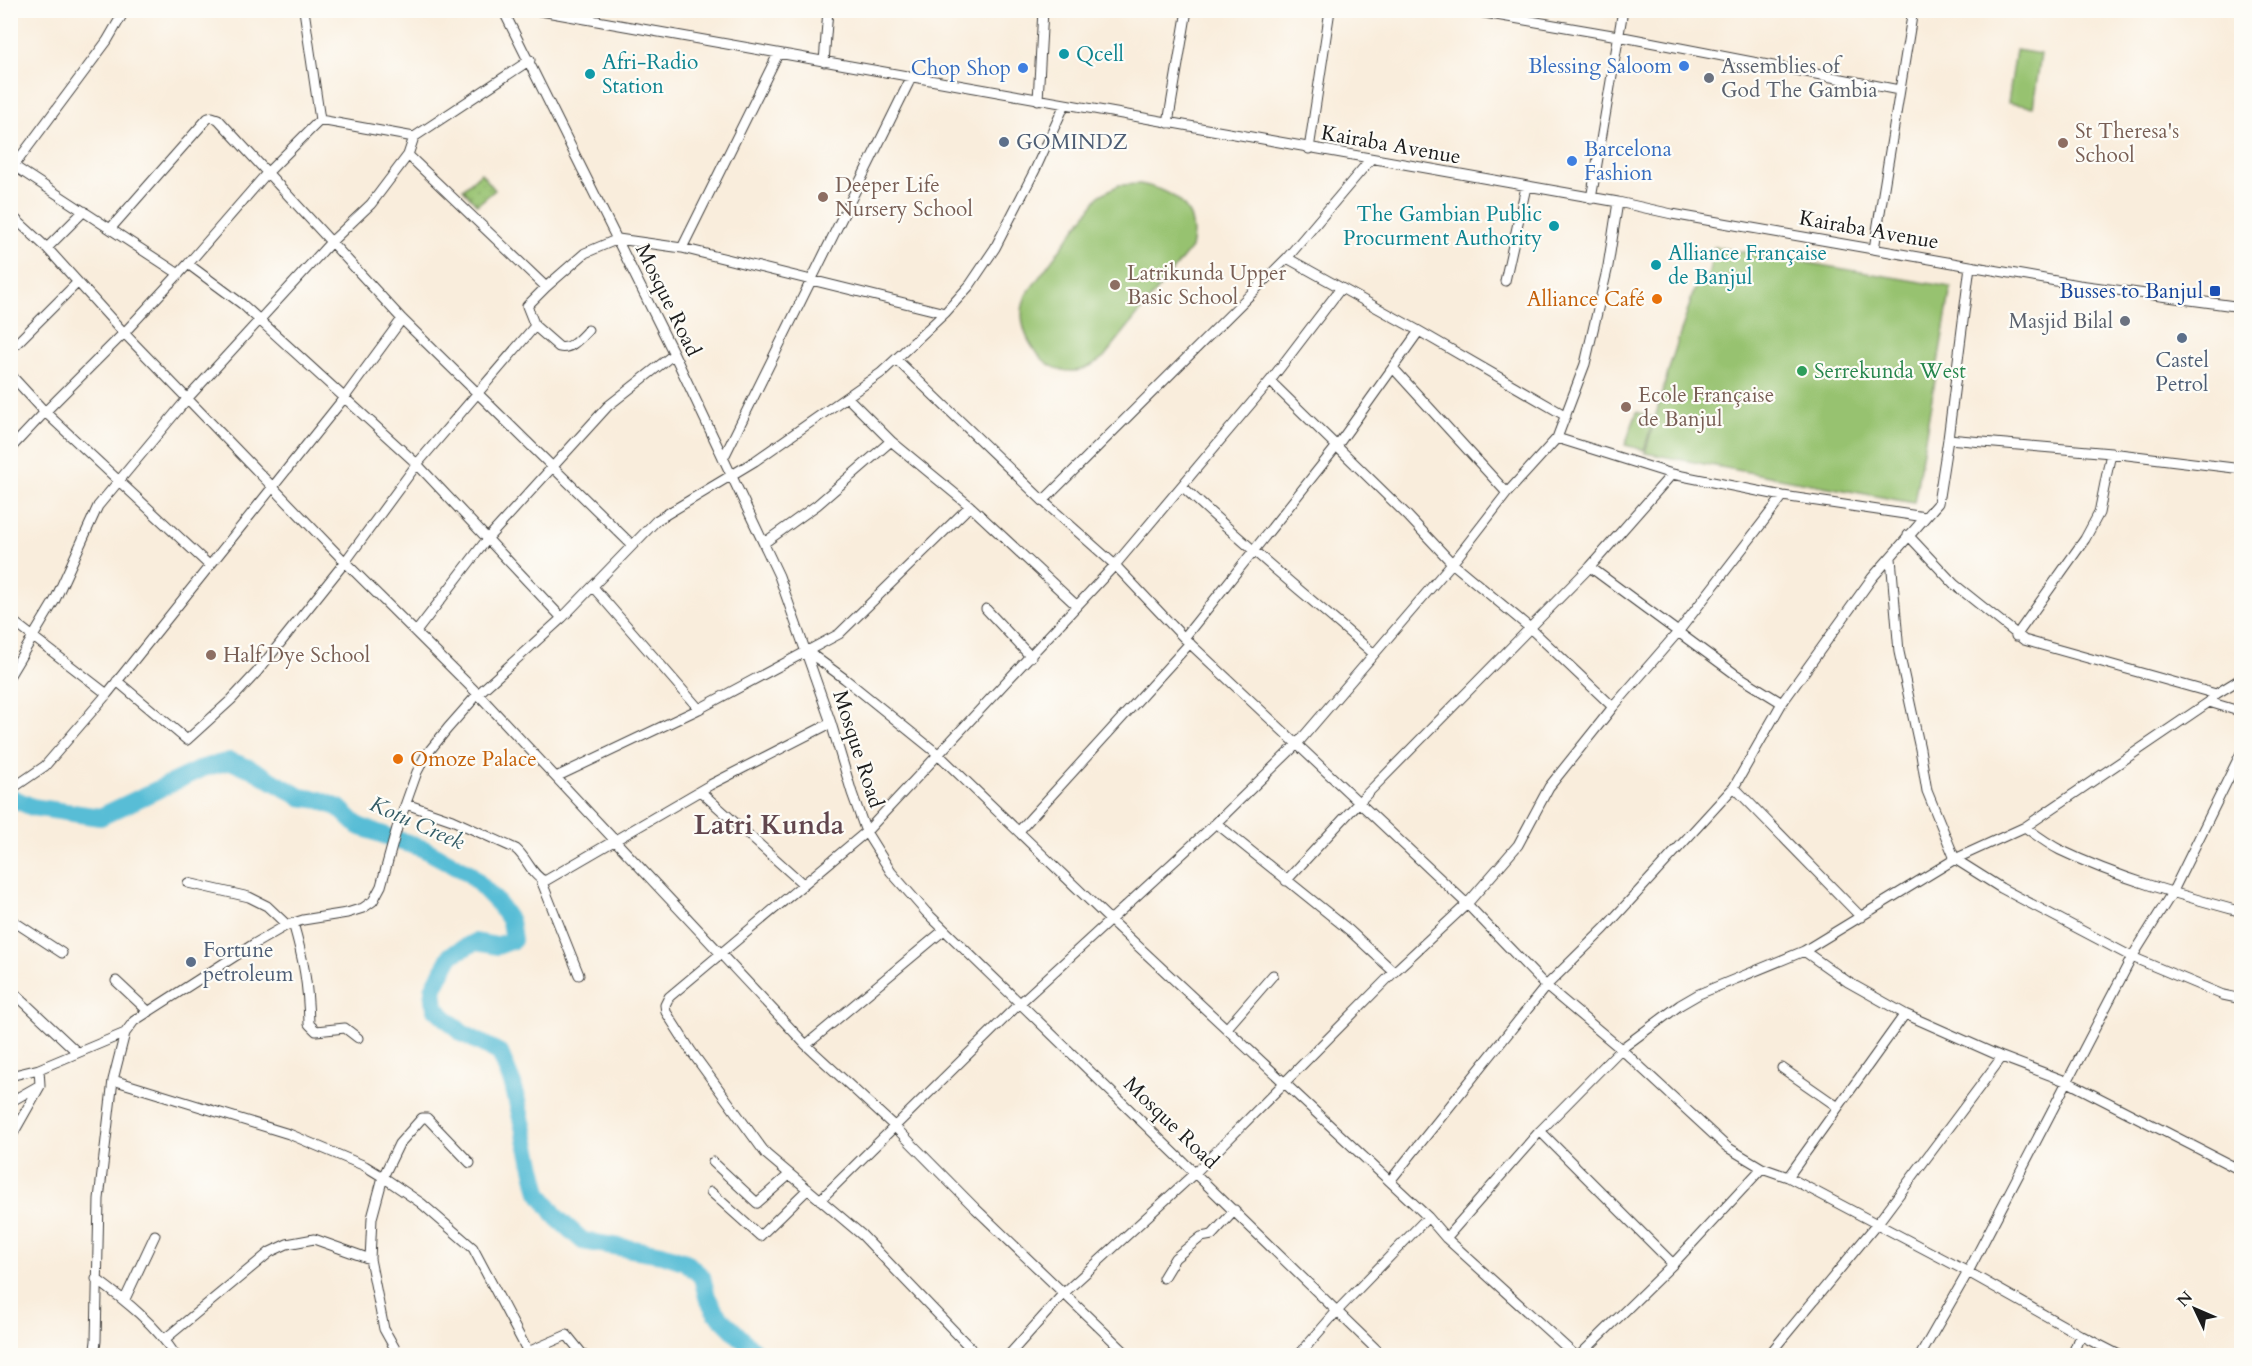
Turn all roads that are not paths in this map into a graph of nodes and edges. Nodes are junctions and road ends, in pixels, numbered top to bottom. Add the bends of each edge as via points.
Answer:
1 (125, 10) edge
2 (304, 10) edge
3 (503, 10) edge
4 (535, 10) edge
5 (828, 10) edge
6 (1043, 10) edge
7 (1187, 10) edge
8 (1330, 10) edge
9 (1467, 10) edge
10 (1623, 10) edge
11 (1913, 10) edge
12 (1618, 36) junction
13 (778, 54) junction
14 (530, 60) junction
15 (824, 62) junction
16 (911, 78) junction
17 (1899, 90) junction
18 (1038, 100) junction
19 (1065, 104) junction
20 (320, 120) junction
21 (1168, 123) junction
22 (414, 137) junction
23 (1309, 149) junction
24 (408, 155) junction
25 (1370, 160) junction
26 (12, 168) edge
27 (267, 173) junction
28 (1527, 187) junction
29 (1591, 199) junction
30 (1618, 202) junction
31 (84, 211) junction
32 (10, 214) edge
33 (110, 229) junction
34 (618, 239) junction
35 (331, 242) junction
36 (47, 248) junction
37 (682, 248) junction
38 (1874, 249) junction
39 (1287, 258) junction
40 (188, 264) junction
41 (1970, 266) junction
42 (179, 274) junction
43 (812, 279) junction
44 (1505, 281) dead end
45 (77, 283) junction
46 (546, 286) junction
47 (1341, 288) junction
48 (2241, 308) edge
49 (945, 314) junction
50 (402, 319) junction
51 (260, 321) junction
52 (535, 326) junction
53 (588, 330) dead end
54 (1419, 331) junction
55 (124, 333) junction
56 (10, 350) edge
57 (674, 354) junction
58 (897, 360) junction
59 (1394, 369) junction
60 (10, 374) edge
61 (1270, 381) junction
62 (478, 391) junction
63 (847, 397) junction
64 (344, 398) junction
65 (187, 399) junction
66 (45, 412) junction
67 (1566, 416) junction
68 (1557, 438) junction
69 (1948, 439) junction
70 (891, 441) junction
71 (1337, 446) junction
72 (10, 448) edge
73 (2111, 453) junction
74 (723, 459) junction
75 (417, 464) junction
76 (553, 467) junction
77 (2241, 469) edge
78 (1672, 474) junction
79 (731, 475) junction
80 (119, 481) junction
81 (272, 486) junction
82 (1182, 486) junction
83 (1507, 493) junction
84 (1783, 496) junction
85 (1043, 501) junction
86 (970, 506) junction
87 (1925, 518) junction
88 (1908, 535) junction
89 (488, 538) junction
90 (764, 543) junction
91 (632, 545) junction
92 (1254, 550) junction
93 (1891, 558) junction
94 (345, 562) junction
95 (1452, 563) junction
96 (1115, 565) junction
97 (210, 566) junction
98 (1590, 567) junction
99 (593, 587) junction
100 (1076, 605) junction
101 (986, 609) dead end
102 (562, 618) junction
103 (10, 619) edge
104 (1530, 628) junction
105 (1678, 631) junction
106 (416, 632) junction
107 (34, 636) junction
108 (2016, 636) junction
109 (1187, 641) junction
110 (807, 651) junction
111 (1374, 654) junction
112 (1031, 657) junction
113 (10, 675) edge
114 (2241, 678) edge
115 (117, 681) junction
116 (107, 694) junction
117 (478, 694) junction
118 (2216, 694) junction
119 (2209, 702) junction
120 (1782, 703) junction
121 (1613, 707) junction
122 (699, 709) junction
123 (2241, 712) edge
124 (831, 723) junction
125 (1297, 744) junction
126 (2241, 751) edge
127 (938, 754) junction
128 (556, 777) junction
129 (1734, 787) junction
130 (12, 788) edge
131 (700, 791) junction
132 (1359, 802) junction
133 (406, 804) junction
134 (1216, 823) junction
135 (2025, 827) junction
136 (866, 831) junction
137 (1019, 831) junction
138 (616, 841) junction
139 (1955, 859) junction
140 (541, 880) junction
141 (1286, 881) junction
142 (188, 883) dead end
143 (803, 884) junction
144 (2172, 893) junction
145 (1467, 904) junction
146 (2241, 912) edge
147 (1861, 917) junction
148 (10, 919) edge
149 (1110, 920) junction
150 (290, 924) junction
151 (944, 930) junction
152 (1804, 951) junction
153 (720, 952) junction
154 (62, 953) dead end
155 (2132, 957) junction
156 (1394, 972) junction
157 (579, 975) dead end
158 (1273, 975) dead end
159 (116, 981) dead end
160 (1546, 986) junction
161 (10, 989) edge
162 (2241, 999) edge
163 (14, 1001) edge
164 (1020, 1003) junction
165 (149, 1012) junction
166 (1905, 1014) junction
167 (1227, 1029) junction
168 (125, 1033) junction
169 (357, 1038) dead end
170 (806, 1045) junction
171 (1621, 1049) junction
172 (77, 1052) junction
173 (2002, 1057) junction
174 (1782, 1068) dead end
175 (39, 1069) junction
176 (10, 1076) edge
177 (113, 1080) junction
178 (1284, 1081) junction
179 (2068, 1082) junction
180 (40, 1085) junction
181 (10, 1102) edge
182 (1838, 1107) junction
183 (894, 1126) junction
184 (1540, 1131) junction
185 (10, 1139) edge
186 (713, 1162) dead end
187 (470, 1163) dead end
188 (1762, 1168) junction
189 (2241, 1171) edge
190 (1196, 1172) junction
191 (790, 1174) junction
192 (383, 1177) junction
193 (1788, 1178) junction
194 (1390, 1181) junction
195 (808, 1190) junction
196 (711, 1192) dead end
197 (820, 1200) junction
198 (1235, 1210) junction
199 (1428, 1217) junction
200 (1877, 1224) junction
201 (156, 1235) dead end
202 (1446, 1238) junction
203 (370, 1259) junction
204 (1673, 1264) junction
205 (1968, 1272) junction
206 (1163, 1278) dead end
207 (96, 1279) junction
208 (1065, 1292) junction
209 (125, 1299) junction
210 (1337, 1311) junction
211 (2080, 1335) junction
212 (165, 1339) junction
213 (94, 1356) edge
214 (176, 1356) edge
215 (399, 1356) edge
216 (584, 1356) edge
217 (978, 1356) edge
218 (1008, 1356) edge
219 (1129, 1356) edge
220 (1298, 1356) edge
221 (1383, 1356) edge
222 (1577, 1356) edge
223 (1768, 1356) edge
224 (1920, 1356) edge
225 (2072, 1356) edge
226 (2121, 1356) edge

1 - 26 street via 107,41
2 - 20 street
3 - 14 street, Mosque Road
4 - 13 street, Kairaba Avenue
5 - 15 street
6 - 18 street
7 - 21 street
8 - 23 street
9 - 12 street
10 - 12 street
11 - 17 street
12 - 17 street
12 - 29 street
13 - 15 street, Kairaba Avenue
13 - 37 street
14 - 22 street
14 - 34 street, Mosque Road
15 - 16 street, Kairaba Avenue
16 - 18 street, Kairaba Avenue
16 - 43 street
17 - 38 street
18 - 19 street, Kairaba Avenue
19 - 21 street, Kairaba Avenue
19 - 49 street via 995,248
20 - 22 street
20 - 27 street
21 - 23 street, Kairaba Avenue
22 - 24 street
23 - 25 street, Kairaba Avenue
24 - 35 street via 371,204
24 - 46 street
25 - 28 street, Kairaba Avenue
25 - 39 street
26 - 31 street
27 - 33 street via 218,119 208,118
27 - 35 street
27 - 40 street
28 - 29 street, Kairaba Avenue
28 - 44 street
29 - 30 street, Kairaba Avenue
30 - 38 street, Kairaba Avenue
30 - 67 street via 1585,364
31 - 33 street
31 - 36 street
32 - 36 street
33 - 42 street
34 - 37 street
34 - 46 street via 585,253
34 - 57 street, Mosque Road
35 - 50 street
35 - 51 street
36 - 45 street
37 - 43 street
38 - 41 street, Kairaba Avenue
39 - 47 street
39 - 85 street
40 - 42 street
40 - 51 street
41 - 48 street, Kairaba Avenue
41 - 69 street
42 - 55 street
43 - 49 street
43 - 74 street
45 - 55 street
45 - 56 street
46 - 52 street via 526,306
47 - 54 street
47 - 61 street
49 - 58 street
50 - 62 street
50 - 64 street
51 - 64 street
51 - 65 street
52 - 53 street via 564,348
52 - 62 street
54 - 59 street
54 - 67 street
55 - 65 street
55 - 66 street
57 - 74 street, Mosque Road
57 - 76 street via 608,406
58 - 63 street
58 - 85 street
59 - 71 street
59 - 83 street
60 - 66 street
61 - 71 street
61 - 82 street
62 - 75 street
62 - 76 street
63 - 70 street
63 - 79 street
64 - 75 street
64 - 81 street
65 - 80 street
65 - 81 street
66 - 72 street
66 - 80 street
67 - 68 street
68 - 78 street
68 - 83 street
69 - 73 street
69 - 87 street via 1938,503
70 - 86 street
70 - 90 street via 817,505
71 - 92 street
71 - 95 street
73 - 77 street
73 - 108 street via 2099,513
74 - 79 street, Mosque Road
75 - 89 street
75 - 94 street
76 - 89 street
76 - 91 street
78 - 84 street
78 - 98 street
79 - 90 street, Mosque Road
79 - 91 street via 657,520
80 - 97 street
80 - 107 street via 98,506
81 - 94 street
81 - 97 street
82 - 92 street
82 - 96 street
83 - 95 street
84 - 87 street
84 - 105 street
85 - 96 street
86 - 100 street
86 - 110 street via 839,634
87 - 88 street
88 - 93 street
88 - 108 street via 1954,584
89 - 102 street
89 - 106 street
90 - 110 street, Mosque Road
91 - 99 street
92 - 109 street
92 - 111 street
93 - 120 street via 1872,578
93 - 139 street via 1899,652 1927,791
94 - 106 street
94 - 115 street via 257,672 187,740
95 - 104 street
95 - 111 street
96 - 100 street
96 - 109 street
97 - 115 street
98 - 104 street
98 - 105 street
99 - 102 street
99 - 122 street
100 - 112 street
101 - 112 street
102 - 117 street
103 - 107 street
104 - 121 street
104 - 132 street
105 - 120 street
105 - 121 street
106 - 117 street
107 - 113 street
107 - 116 street
108 - 118 street
109 - 125 street
109 - 137 street
110 - 122 street
110 - 124 street, Mosque Road
110 - 127 street
111 - 125 street
112 - 127 street
114 - 118 street
115 - 116 street
116 - 130 street via 45,766
117 - 128 street
117 - 133 street via 426,755
118 - 119 street
119 - 123 street
119 - 135 street
120 - 129 street
121 - 145 street via 1549,786 1518,845
122 - 128 street
124 - 131 street
124 - 136 street, Mosque Road
125 - 132 street
125 - 134 street
126 - 144 street
127 - 136 street
127 - 137 street
128 - 138 street
129 - 147 street
129 - 160 street via 1604,929
131 - 138 street
131 - 143 street
132 - 141 street
132 - 145 street
133 - 140 street via 516,849
133 - 150 street via 374,901 347,913
134 - 141 street
134 - 149 street
135 - 139 street
135 - 144 street via 2058,849
136 - 143 street
136 - 151 street, Mosque Road via 898,880
137 - 149 street
138 - 140 street
138 - 153 street
139 - 147 street
139 - 155 street via 2001,888
140 - 157 street
141 - 156 street via 1349,930
142 - 150 street via 249,897
143 - 153 street
144 - 146 street
144 - 155 street
145 - 156 street
145 - 160 street
147 - 152 street
148 - 154 street
149 - 164 street
149 - 167 street
150 - 165 street
150 - 169 street via 309,987 309,1024 316,1031 345,1028
151 - 164 street, Mosque Road
151 - 170 street
152 - 166 street via 1848,982
152 - 171 street via 1700,994
153 - 170 street
153 - 191 street via 669,997 666,1012 766,1154
155 - 162 street
155 - 179 street
156 - 178 street
158 - 167 street
159 - 165 street
160 - 171 street
160 - 194 street
161 - 163 street
163 - 172 street
164 - 183 street
164 - 190 street, Mosque Road
165 - 168 street
166 - 173 street
166 - 182 street
167 - 178 street
168 - 172 street
168 - 177 street
170 - 183 street
171 - 184 street
171 - 188 street via 1727,1147
172 - 175 street
173 - 179 street
173 - 200 street
174 - 182 street
175 - 176 street
175 - 180 street
177 - 192 street via 289,1134
177 - 207 street via 99,1199
178 - 190 street
178 - 194 street
179 - 189 street
179 - 205 street
180 - 181 street
180 - 185 street
182 - 193 street
183 - 197 street
183 - 208 street
184 - 202 street
184 - 204 street
186 - 191 street via 757,1203
187 - 192 street via 427,1118 422,1118 399,1144
188 - 193 street
188 - 204 street
190 - 198 street, Mosque Road
190 - 208 street
191 - 195 street
192 - 203 street via 372,1218
192 - 216 street via 421,1203 473,1248 528,1352 567,1335
193 - 200 street
194 - 199 street
195 - 196 street via 760,1236
195 - 197 street
197 - 217 street via 862,1235
198 - 206 street via 1212,1235 1201,1237 1175,1258
198 - 210 street, Mosque Road
199 - 202 street
199 - 210 street
200 - 205 street
200 - 223 street
201 - 209 street
202 - 222 street
203 - 212 street via 314,1239 287,1244 270,1252
203 - 215 street via 384,1329
204 - 222 street
205 - 211 street
205 - 224 street
207 - 209 street
207 - 213 street
208 - 218 street
208 - 219 street
209 - 212 street
210 - 220 street
210 - 221 street, Mosque Road
211 - 225 street
211 - 226 street
212 - 214 street

